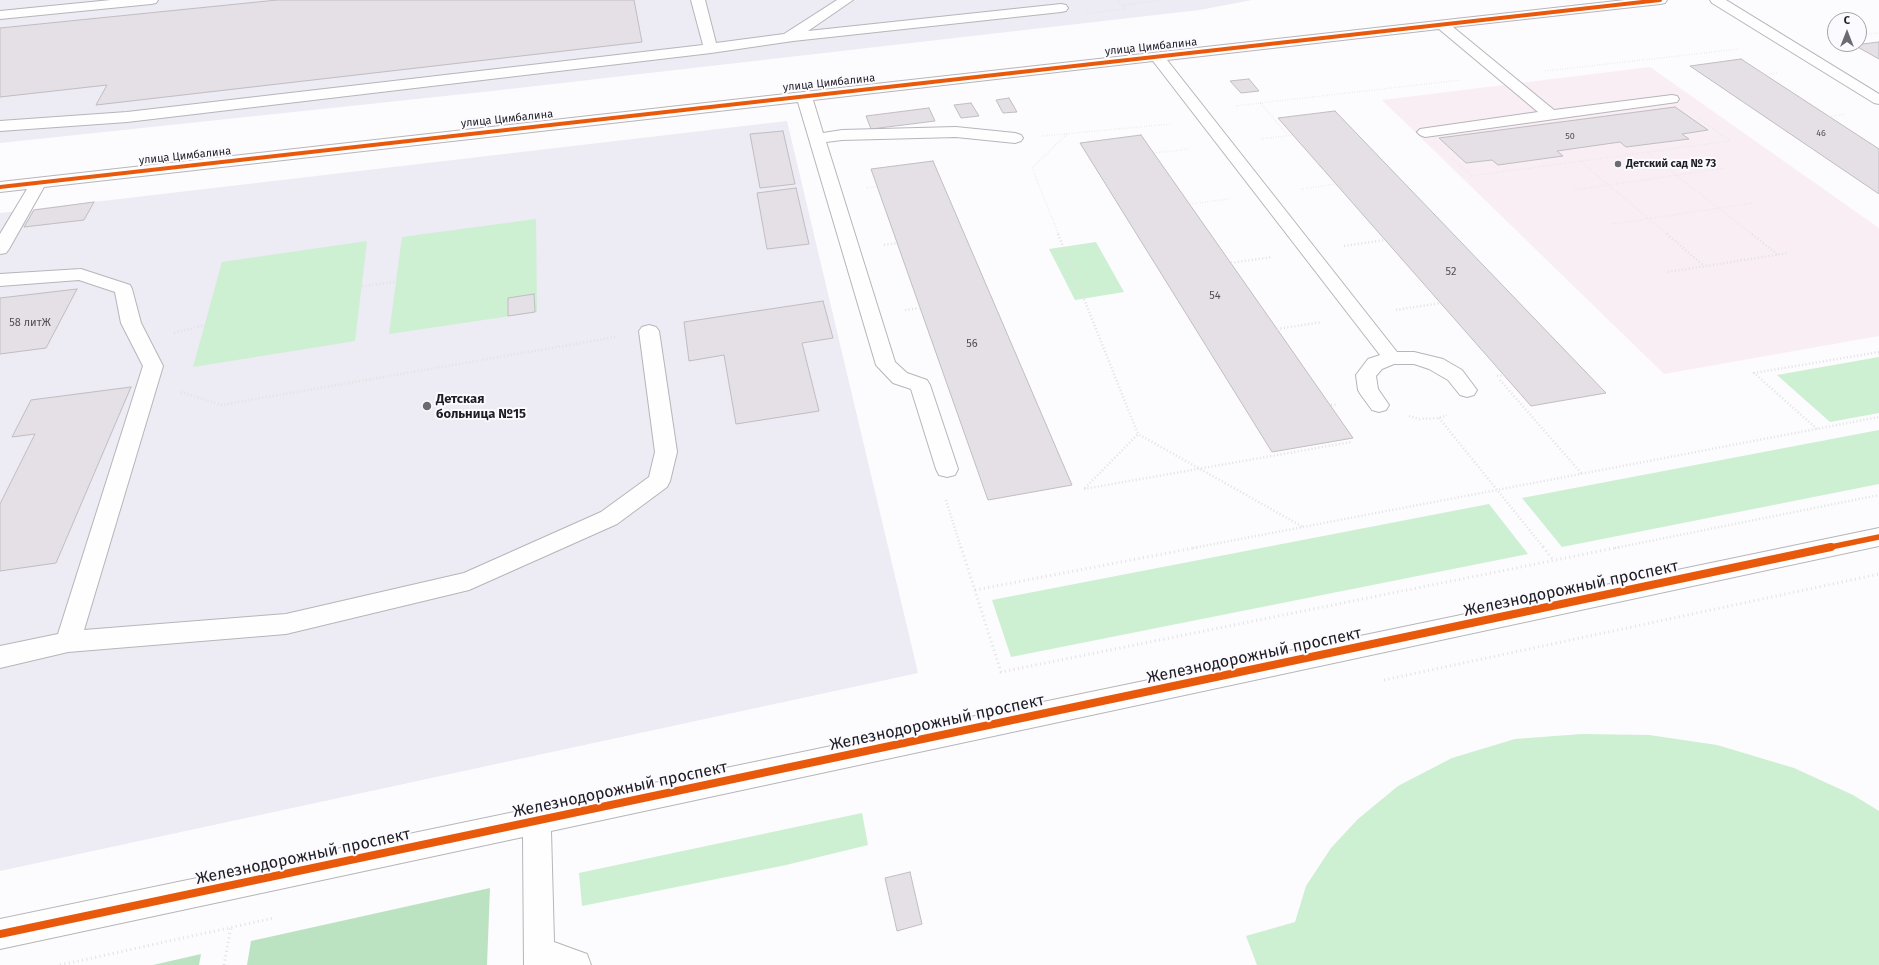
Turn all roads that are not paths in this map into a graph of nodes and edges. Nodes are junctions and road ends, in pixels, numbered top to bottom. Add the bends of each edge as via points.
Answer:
1 (151, 0) edge
2 (698, 0) edge
3 (846, 0) edge
4 (1660, 0) edge
5 (1717, 0) edge
6 (1061, 8) dead end
7 (0, 15) edge
8 (1780, 23) dead end
9 (1442, 25) junction
10 (1758, 25) junction
11 (788, 38) junction
12 (711, 49) junction
13 (1157, 57) junction
14 (804, 96) junction
15 (1672, 99) road end
16 (1879, 100) edge
17 (1550, 115) junction
18 (0, 126) edge
19 (1425, 132) road end
20 (817, 138) junction
21 (1015, 138) dead end
22 (39, 182) junction
23 (0, 187) edge
24 (0, 249) edge
25 (0, 280) edge
26 (649, 331) road end
27 (1392, 358) junction
28 (1467, 390) road end
29 (1379, 405) road end
30 (947, 469) road end
31 (1879, 537) edge
32 (68, 642) junction
33 (0, 657) edge
34 (537, 820) junction
35 (0, 934) edge
36 (539, 958) edge
37 (576, 965) edge

1 - 7 street
2 - 12 street
3 - 11 street
4 - 9 street, улица Цимбалина
5 - 10 street
6 - 11 street
8 - 10 street
9 - 13 street, улица Цимбалина
9 - 17 street
10 - 16 street
11 - 12 street
12 - 18 street via 127,116
13 - 14 street, улица Цимбалина
13 - 27 street
14 - 20 street
14 - 22 street, улица Цимбалина
15 - 17 street
17 - 19 street
20 - 21 street via 956,132
20 - 30 street via 886,365 900,378 920,385
22 - 23 street, улица Цимбалина
22 - 24 street
25 - 32 street via 81,274 123,289 131,323 153,366
26 - 32 street via 666,452 659,481 609,518 469,581 286,624
27 - 28 street via 1414,358 1436,364 1455,376
27 - 29 street via 1376,364 1366,376 1368,390
31 - 34 street, Железнодорожный проспект
32 - 33 street
34 - 35 street, Железнодорожный проспект
34 - 36 street
36 - 37 street

